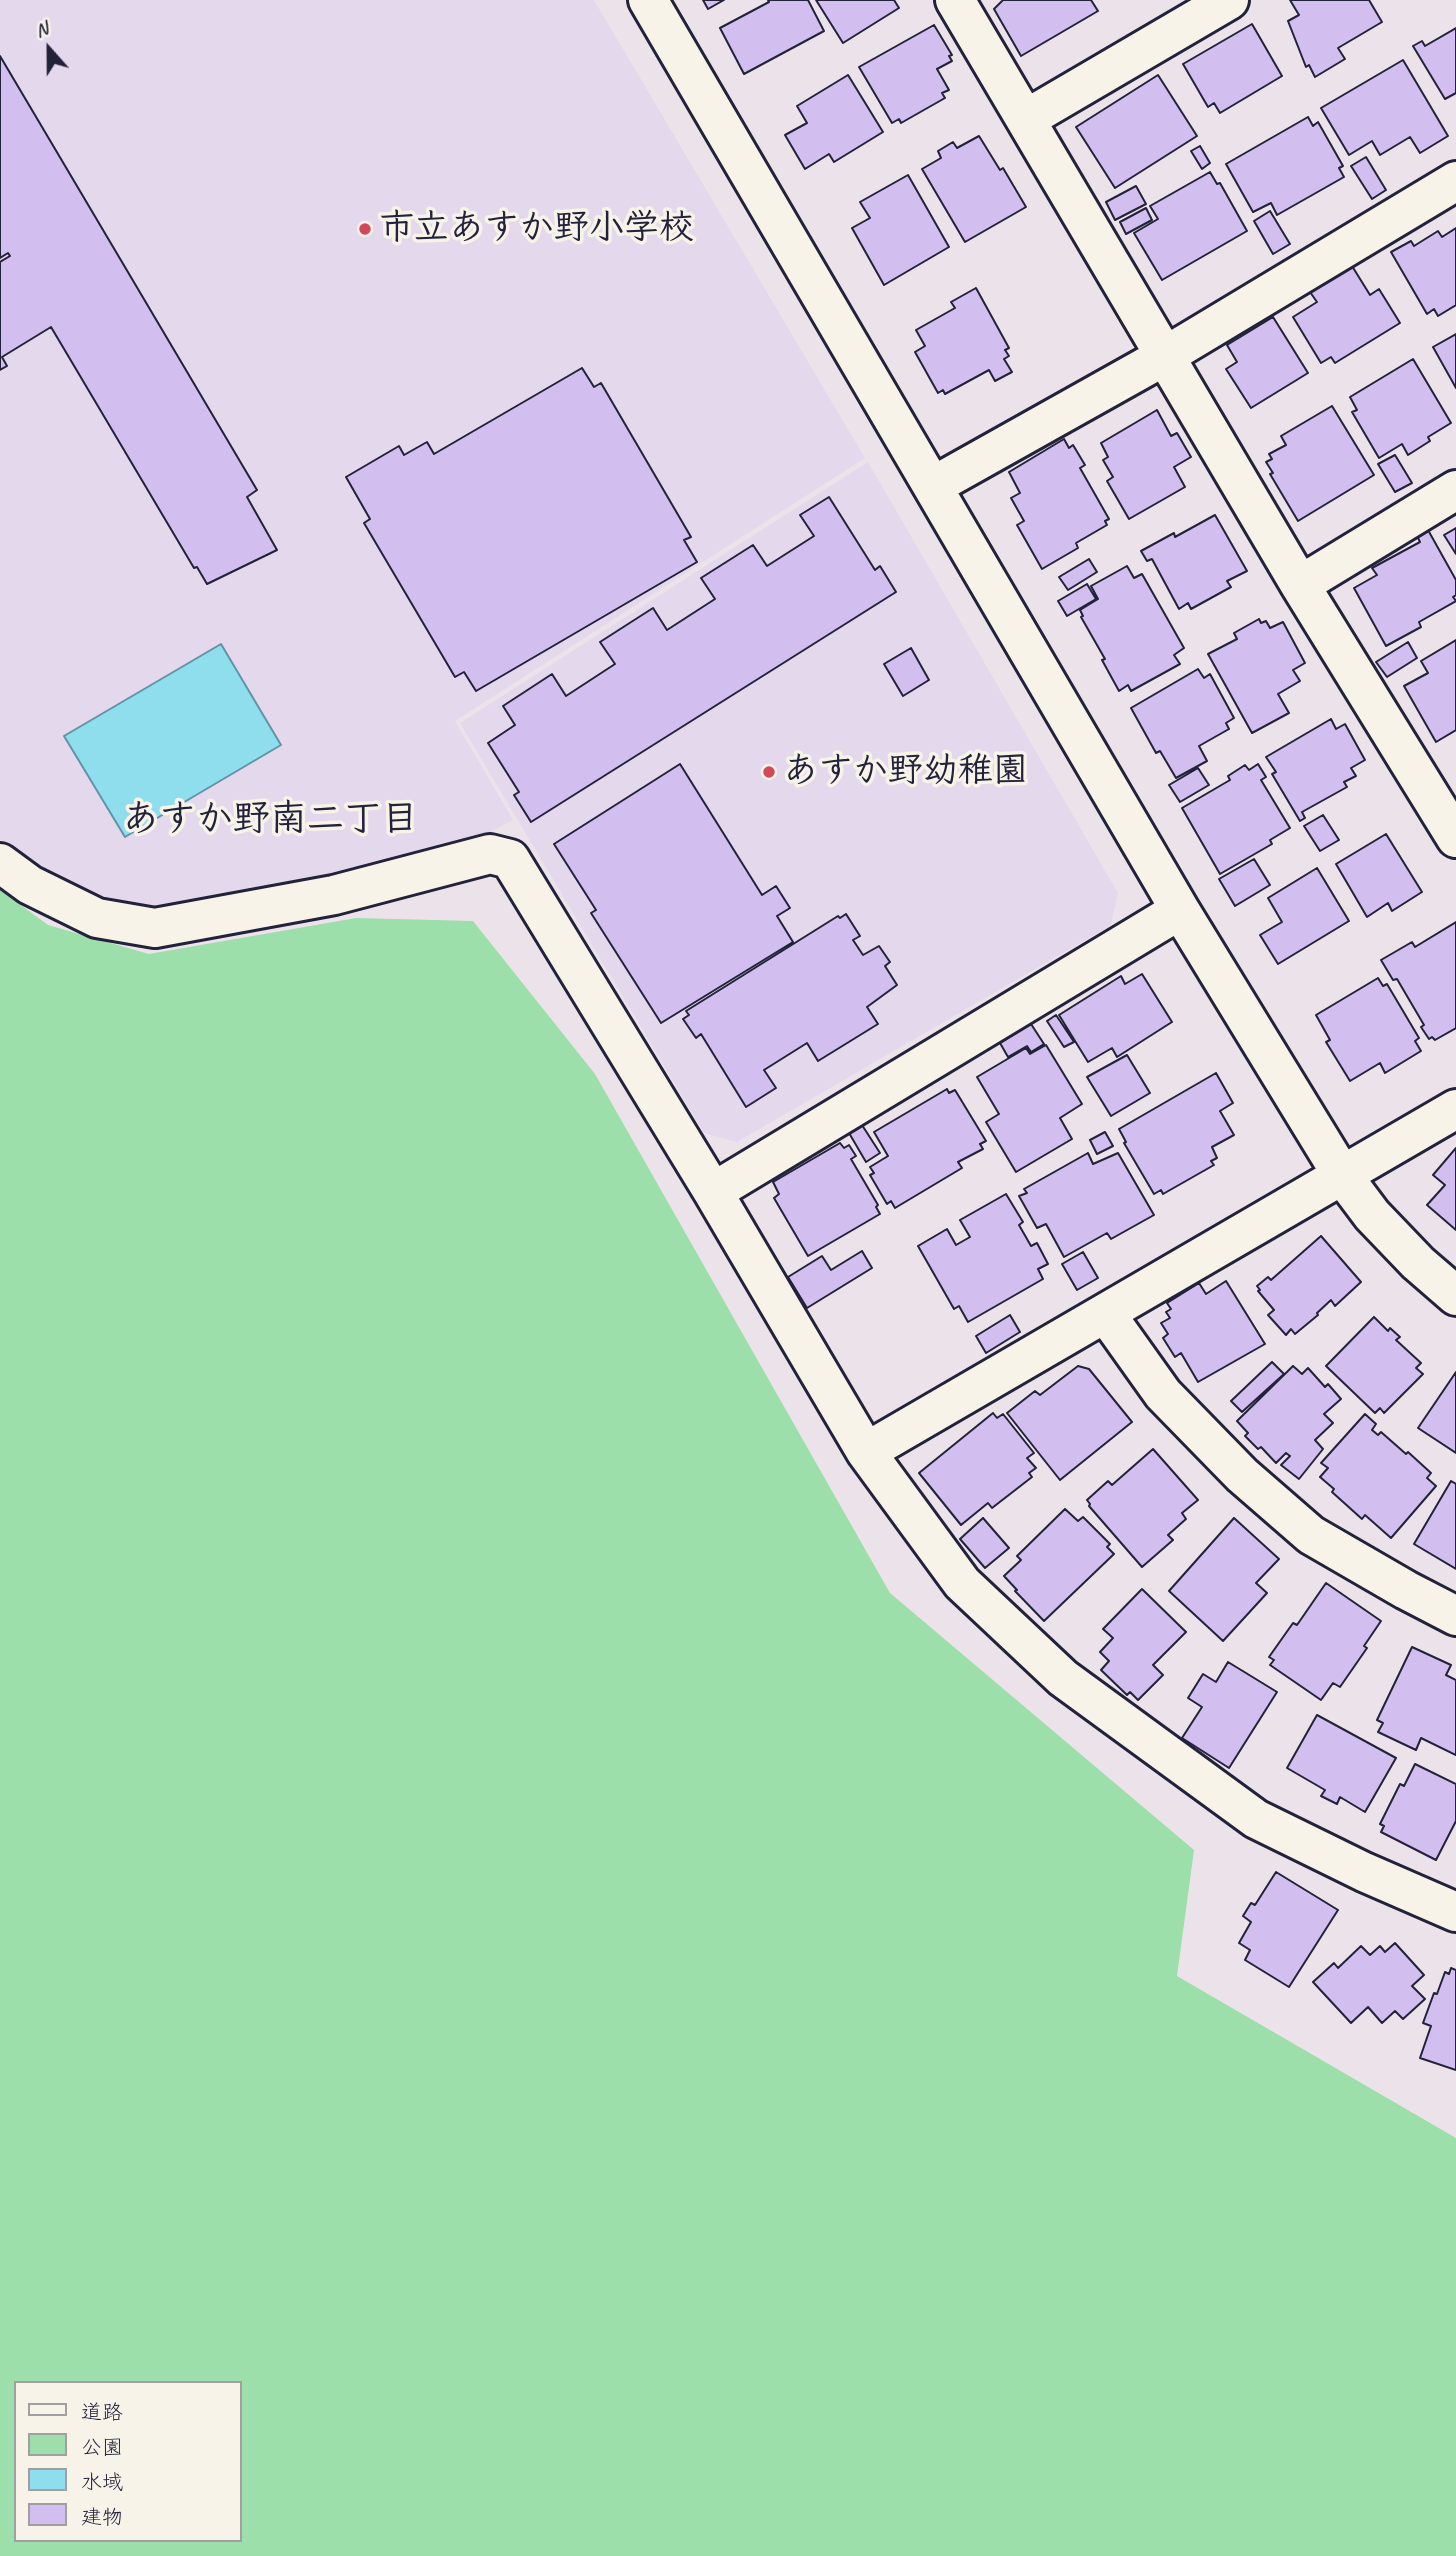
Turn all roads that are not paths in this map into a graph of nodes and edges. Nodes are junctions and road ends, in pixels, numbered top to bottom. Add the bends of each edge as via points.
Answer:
1 (648, 0) edge
2 (955, 0) edge
3 (1230, 0) edge
4 (1026, 120) junction
5 (1456, 181) edge
6 (1165, 356) junction
7 (933, 486) junction
8 (1456, 490) edge
9 (1300, 584) junction
10 (1450, 816) edge
11 (0, 863) edge
12 (1180, 910) junction
13 (1456, 1109) edge
14 (1342, 1175) junction
15 (713, 1192) junction
16 (1456, 1296) edge
17 (1106, 1314) junction
18 (866, 1452) junction
19 (1456, 1616) edge
20 (1456, 1912) edge

1 - 7 street
2 - 4 street
3 - 4 street
4 - 6 street
5 - 6 street
6 - 7 street
6 - 9 street
7 - 12 street
8 - 9 street
9 - 10 street
11 - 15 street via 30,885 97,918 155,928 334,895 490,854 510,859
12 - 14 street
12 - 15 street
13 - 14 street
14 - 16 street via 1372,1215
14 - 17 street
15 - 18 street
17 - 18 street
17 - 19 street via 1163,1394 1242,1475 1311,1535
18 - 20 street via 962,1583 1063,1678 1256,1819

